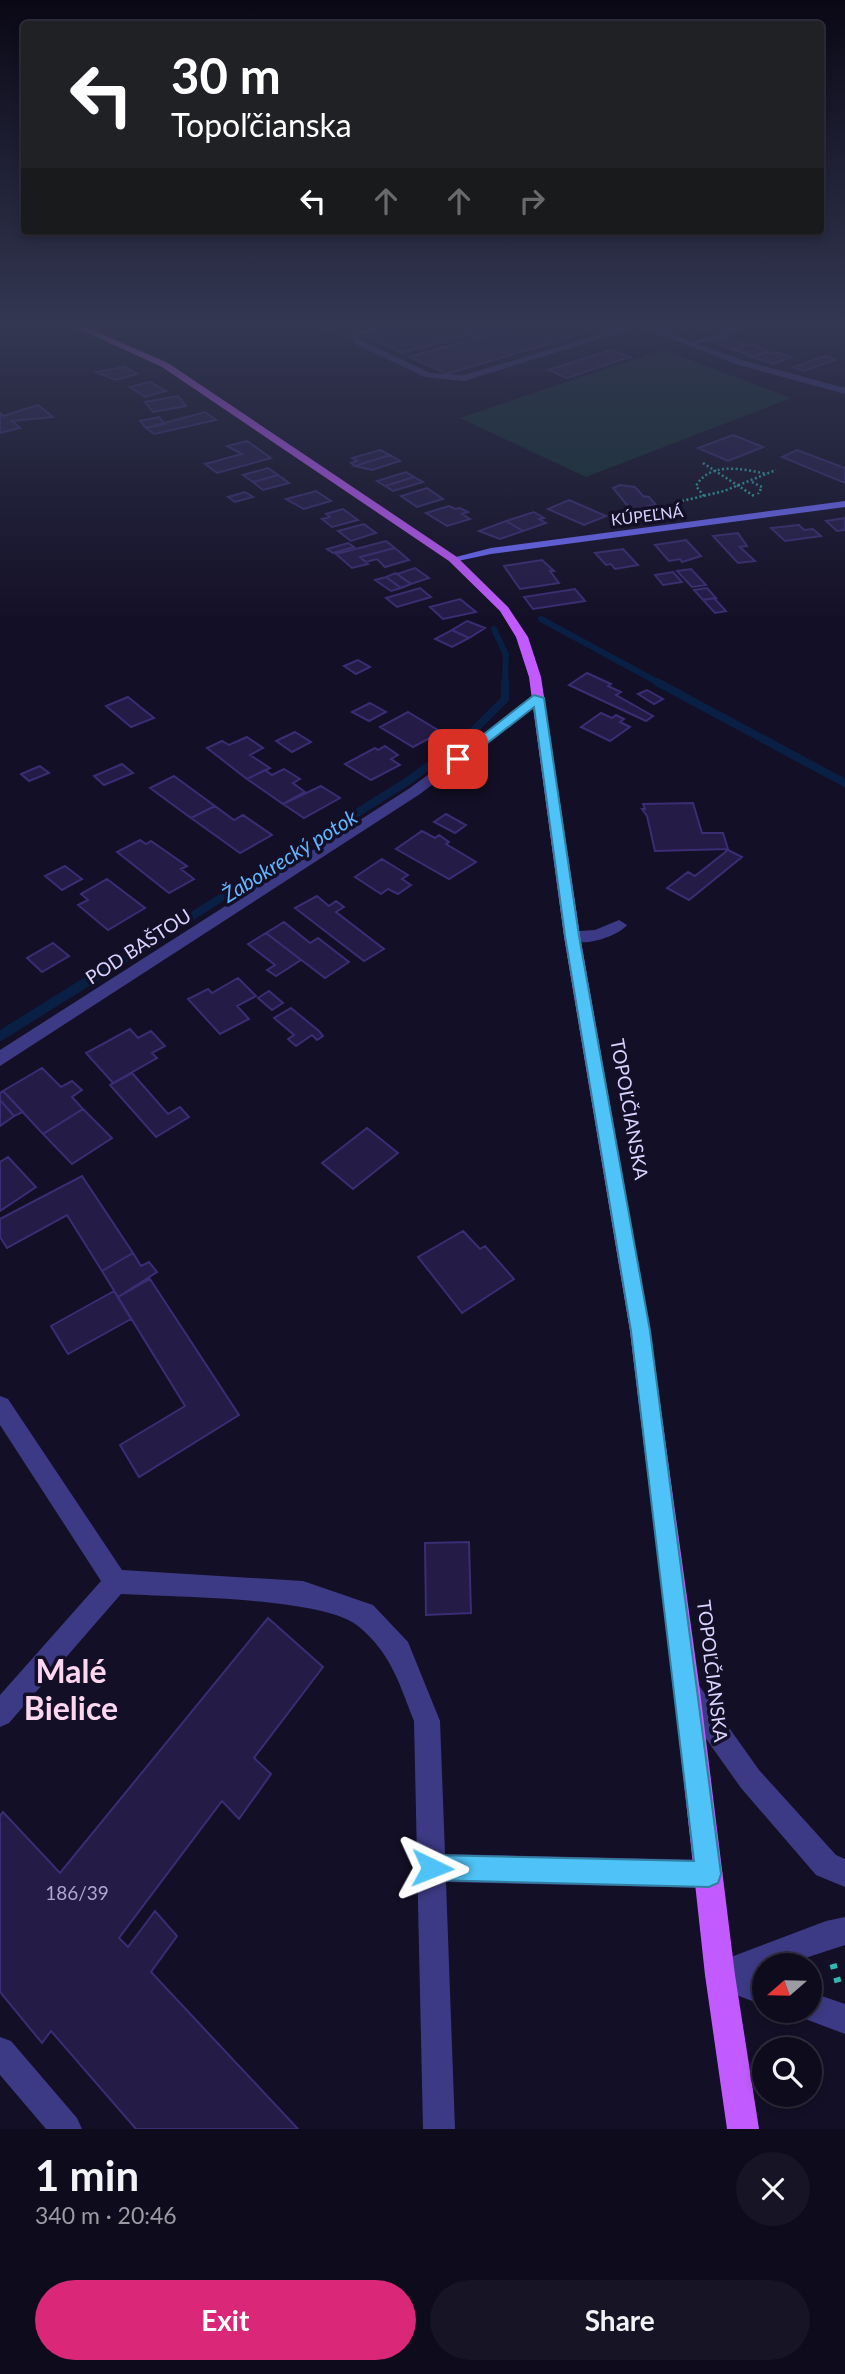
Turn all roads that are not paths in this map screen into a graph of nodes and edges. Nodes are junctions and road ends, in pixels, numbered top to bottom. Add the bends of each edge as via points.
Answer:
1 (254, 425) edge
2 (845, 504) edge
3 (453, 559) junction
4 (538, 698) junction
5 (619, 925) dead end
6 (572, 936) junction
7 (0, 1059) edge
8 (0, 1406) edge
9 (116, 1582) junction
10 (687, 1691) junction
11 (0, 1714) edge
12 (432, 1868) junction
13 (709, 1874) junction
14 (845, 1874) edge
15 (845, 1931) edge
16 (720, 1975) junction
17 (752, 1986) edge
18 (843, 2004) edge
19 (822, 2006) edge
20 (0, 2052) edge
21 (66, 2129) edge
22 (439, 2129) edge
23 (743, 2129) edge

1 - 3 main road, TOPOĽČIANSKA
2 - 3 street, KÚPEĽNÁ
3 - 4 main road, TOPOĽČIANSKA via 489,591 514,624 529,654
4 - 6 main road, TOPOĽČIANSKA
4 - 7 street, POD BAŠTOU via 415,791
5 - 6 street via 597,935
6 - 10 main road, TOPOĽČIANSKA via 640,1331
8 - 9 street
9 - 11 street
9 - 12 street via 303,1593 364,1614 399,1651 427,1721
10 - 13 main road, TOPOĽČIANSKA
10 - 14 street via 750,1779 826,1865
12 - 13 street
12 - 22 street
13 - 16 main road, TOPOĽČIANSKA
15 - 16 street
16 - 17 street
16 - 23 main road, TOPOĽČIANSKA
18 - 19 street
20 - 21 street

